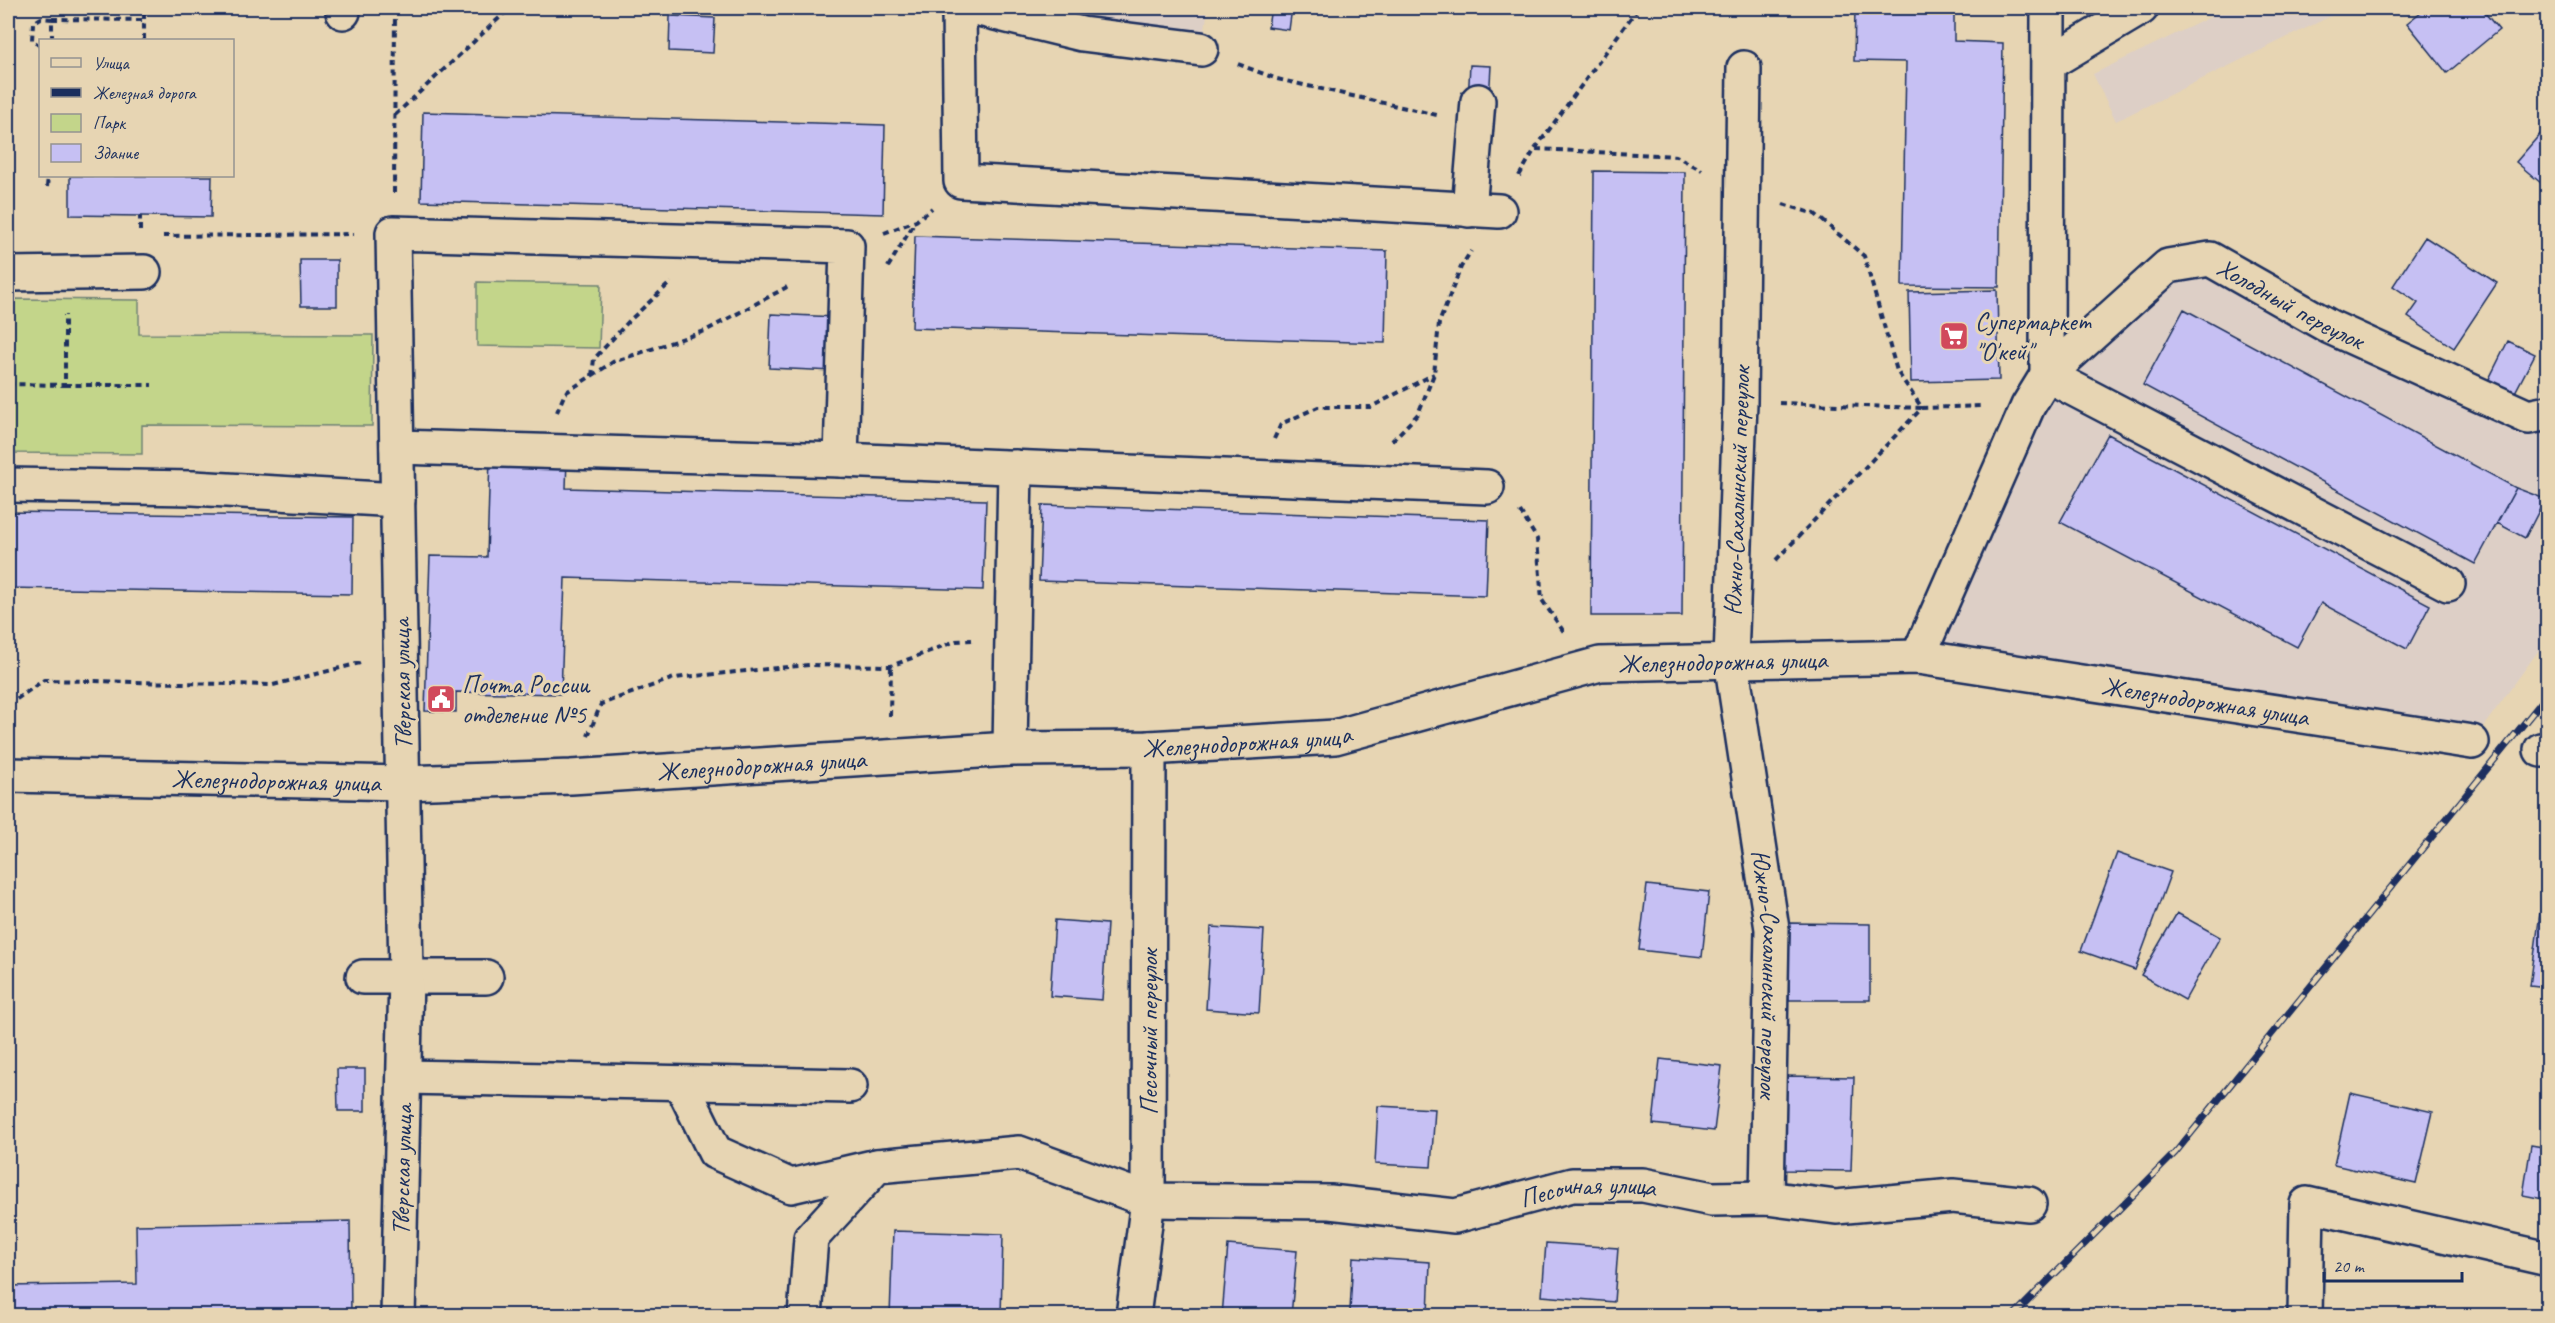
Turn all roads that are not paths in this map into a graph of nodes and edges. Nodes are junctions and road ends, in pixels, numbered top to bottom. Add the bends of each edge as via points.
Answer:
1 (959, 8) edge
2 (975, 8) edge
3 (2048, 8) edge
4 (2141, 8) edge
5 (1201, 49) road end
6 (2049, 63) junction
7 (1744, 68) dead end
8 (1477, 112) road end
9 (144, 272) dead end
10 (8, 274) edge
11 (2047, 375) junction
12 (2547, 413) edge
13 (397, 447) junction
14 (841, 460) junction
15 (1015, 467) junction
16 (8, 485) edge
17 (1487, 487) road end
18 (398, 500) junction
19 (2448, 584) dead end
20 (1918, 657) junction
21 (1731, 660) junction
22 (2472, 742) dead end
23 (1149, 748) junction
24 (1010, 750) junction
25 (8, 775) edge
26 (404, 783) junction
27 (363, 977) dead end
28 (406, 977) junction
29 (486, 977) dead end
30 (404, 1077) junction
31 (681, 1083) junction
32 (850, 1086) dead end
33 (877, 1166) junction
34 (1767, 1198) junction
35 (1148, 1200) junction
36 (2029, 1204) dead end
37 (2547, 1260) edge
38 (398, 1316) edge
39 (805, 1316) edge
40 (1133, 1316) edge
41 (2305, 1316) edge

1 - 8 street via 961,181 1484,211
2 - 5 street via 1082,34
3 - 6 street
4 - 6 street
6 - 11 street
7 - 21 street, Южно-Сахалинский переулок via 1740,402
9 - 10 street
11 - 12 street, Холодный переулок via 2168,266 2210,259 2330,327 2528,417
11 - 19 street
11 - 20 street, Холодный переулок via 2028,406
13 - 14 street
13 - 14 street, Тверская улица via 393,233 847,246
13 - 18 street, Тверская улица
14 - 15 street
15 - 17 street
15 - 24 street
16 - 18 street via 193,488
18 - 26 street, Тверская улица
20 - 21 street, Железнодорожная улица
20 - 22 street, Железнодорожная улица
21 - 23 street, Железнодорожная улица via 1600,664 1335,736
21 - 34 street, Южно-Сахалинский переулок via 1772,929
23 - 24 street, Железнодорожная улица
23 - 35 street, Песочный переулок
24 - 26 street, Железнодорожная улица via 571,777
25 - 26 street, Железнодорожная улица
26 - 28 street, Тверская улица
27 - 28 street
28 - 29 street
28 - 30 street, Тверская улица
30 - 31 street
30 - 38 street, Тверская улица
31 - 32 street
31 - 33 street, Песочная улица via 716,1152 791,1186
33 - 35 street, Песочная улица via 1019,1153
33 - 39 street via 811,1238
34 - 35 street, Песочная улица via 1712,1199 1643,1185 1572,1185 1455,1216 1330,1202
34 - 36 street, Песочная улица via 1836,1207 1953,1196
35 - 40 street, Песочный переулок
37 - 41 street via 2307,1204

